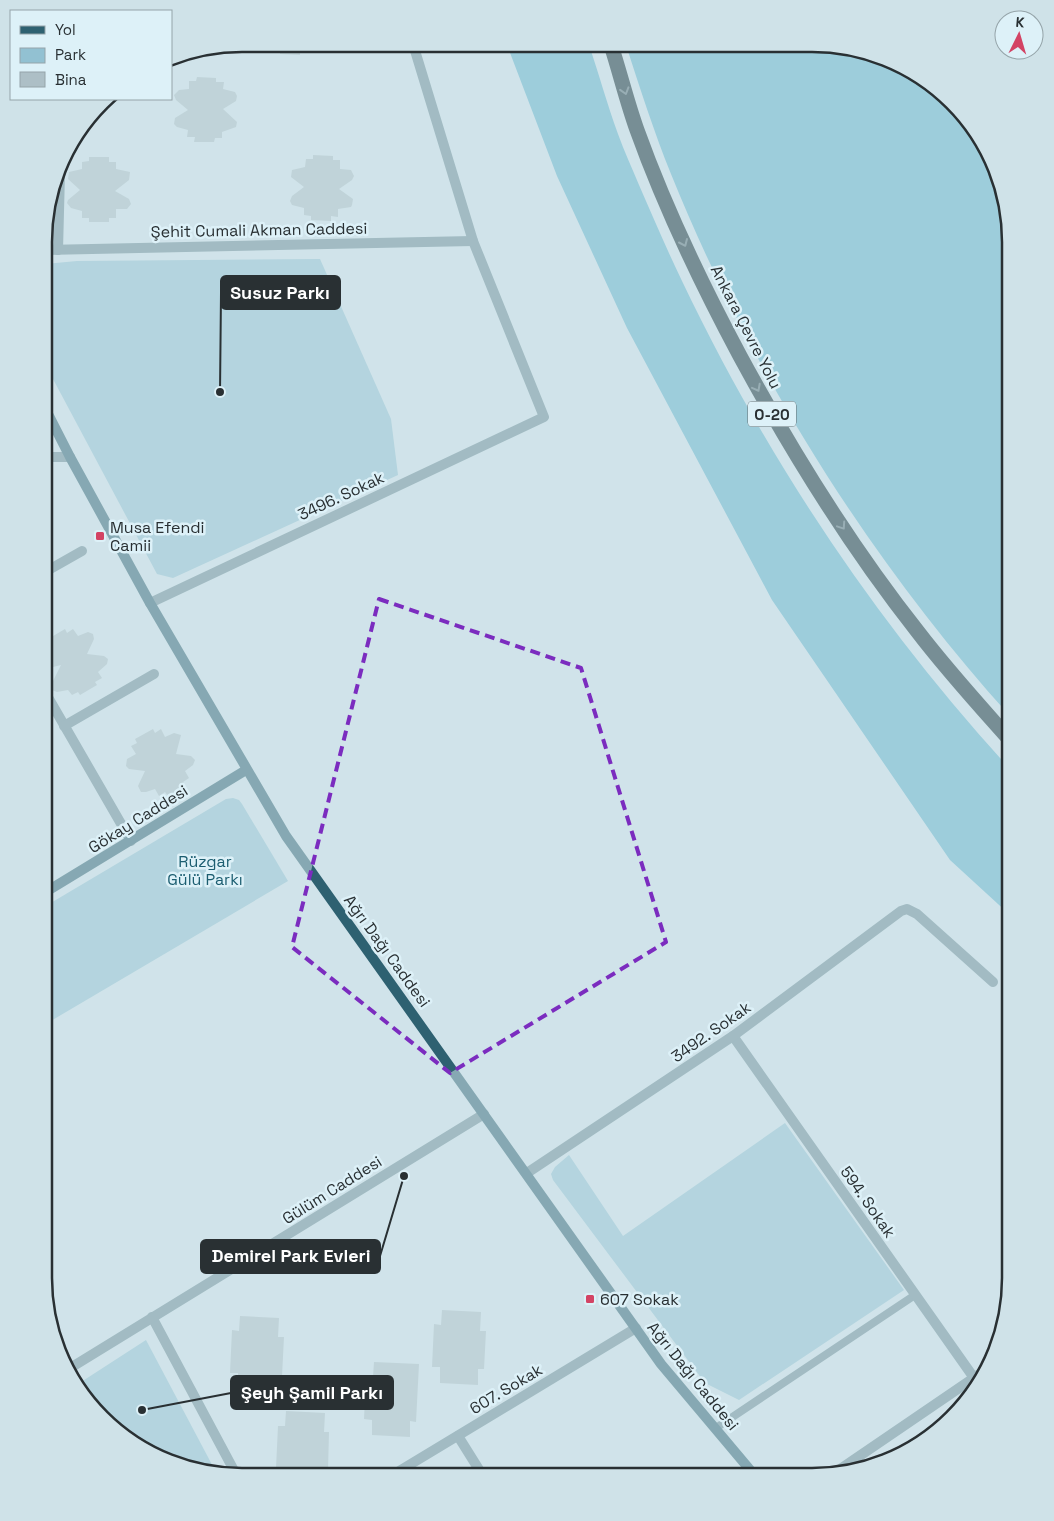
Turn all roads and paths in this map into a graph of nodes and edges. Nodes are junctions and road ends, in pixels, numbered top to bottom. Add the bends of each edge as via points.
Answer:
1 (415, 52) edge
2 (613, 52) edge
3 (60, 191) edge
4 (473, 241) junction
5 (52, 250) edge
6 (58, 250) junction
7 (52, 422) edge
8 (52, 457) edge
9 (70, 457) junction
10 (82, 551) dead end
11 (52, 568) edge
12 (150, 603) junction
13 (154, 674) dead end
14 (52, 705) edge
15 (64, 726) junction
16 (1002, 731) edge
17 (246, 770) junction
18 (131, 842) junction
19 (52, 888) edge
20 (993, 982) dead end
21 (733, 1036) junction
22 (484, 1114) junction
23 (527, 1173) junction
24 (915, 1295) junction
25 (152, 1318) junction
26 (636, 1328) junction
27 (74, 1366) edge
28 (973, 1378) edge
29 (967, 1388) edge
30 (716, 1428) junction
31 (458, 1436) junction
32 (846, 1465) edge
33 (233, 1468) edge
34 (404, 1468) edge
35 (478, 1468) edge
36 (749, 1468) edge

1 - 4 street
2 -> 16 highway, Ankara Çevre Yolu / O-20 via 637,130 674,222 763,399 809,477 917,632
3 - 6 street
4 - 6 street, Şehit Cumali Akman Caddesi
4 - 12 street, 3496. Sokak via 544,417
5 - 6 street, Şehit Cumali Akman Caddesi
7 - 9 main road, Ağrı Dağı Caddesi
8 - 9 street
9 - 12 main road, Ağrı Dağı Caddesi
10 - 11 street
12 - 17 main road, Ağrı Dağı Caddesi
13 - 15 street
14 - 15 street
15 - 18 street
17 - 18 main road, Gökay Caddesi
17 - 22 main road, Ağrı Dağı Caddesi via 286,836
18 - 19 main road, Gökay Caddesi
20 - 21 street, 3492. Sokak via 917,914 907,909
21 - 23 street, 3492. Sokak
21 - 24 street, 594. Sokak
22 - 23 main road, Ağrı Dağı Caddesi
22 - 25 street, Gülüm Caddesi
23 - 26 main road, Ağrı Dağı Caddesi
24 - 28 street, 594. Sokak
24 - 30 lane
25 - 27 street, Gülüm Caddesi
25 - 33 street
26 - 30 main road, Ağrı Dağı Caddesi via 661,1364
26 - 31 street, 607. Sokak
29 - 32 street
30 - 36 main road, Ağrı Dağı Caddesi
31 - 34 street, 607. Sokak
31 - 35 street

